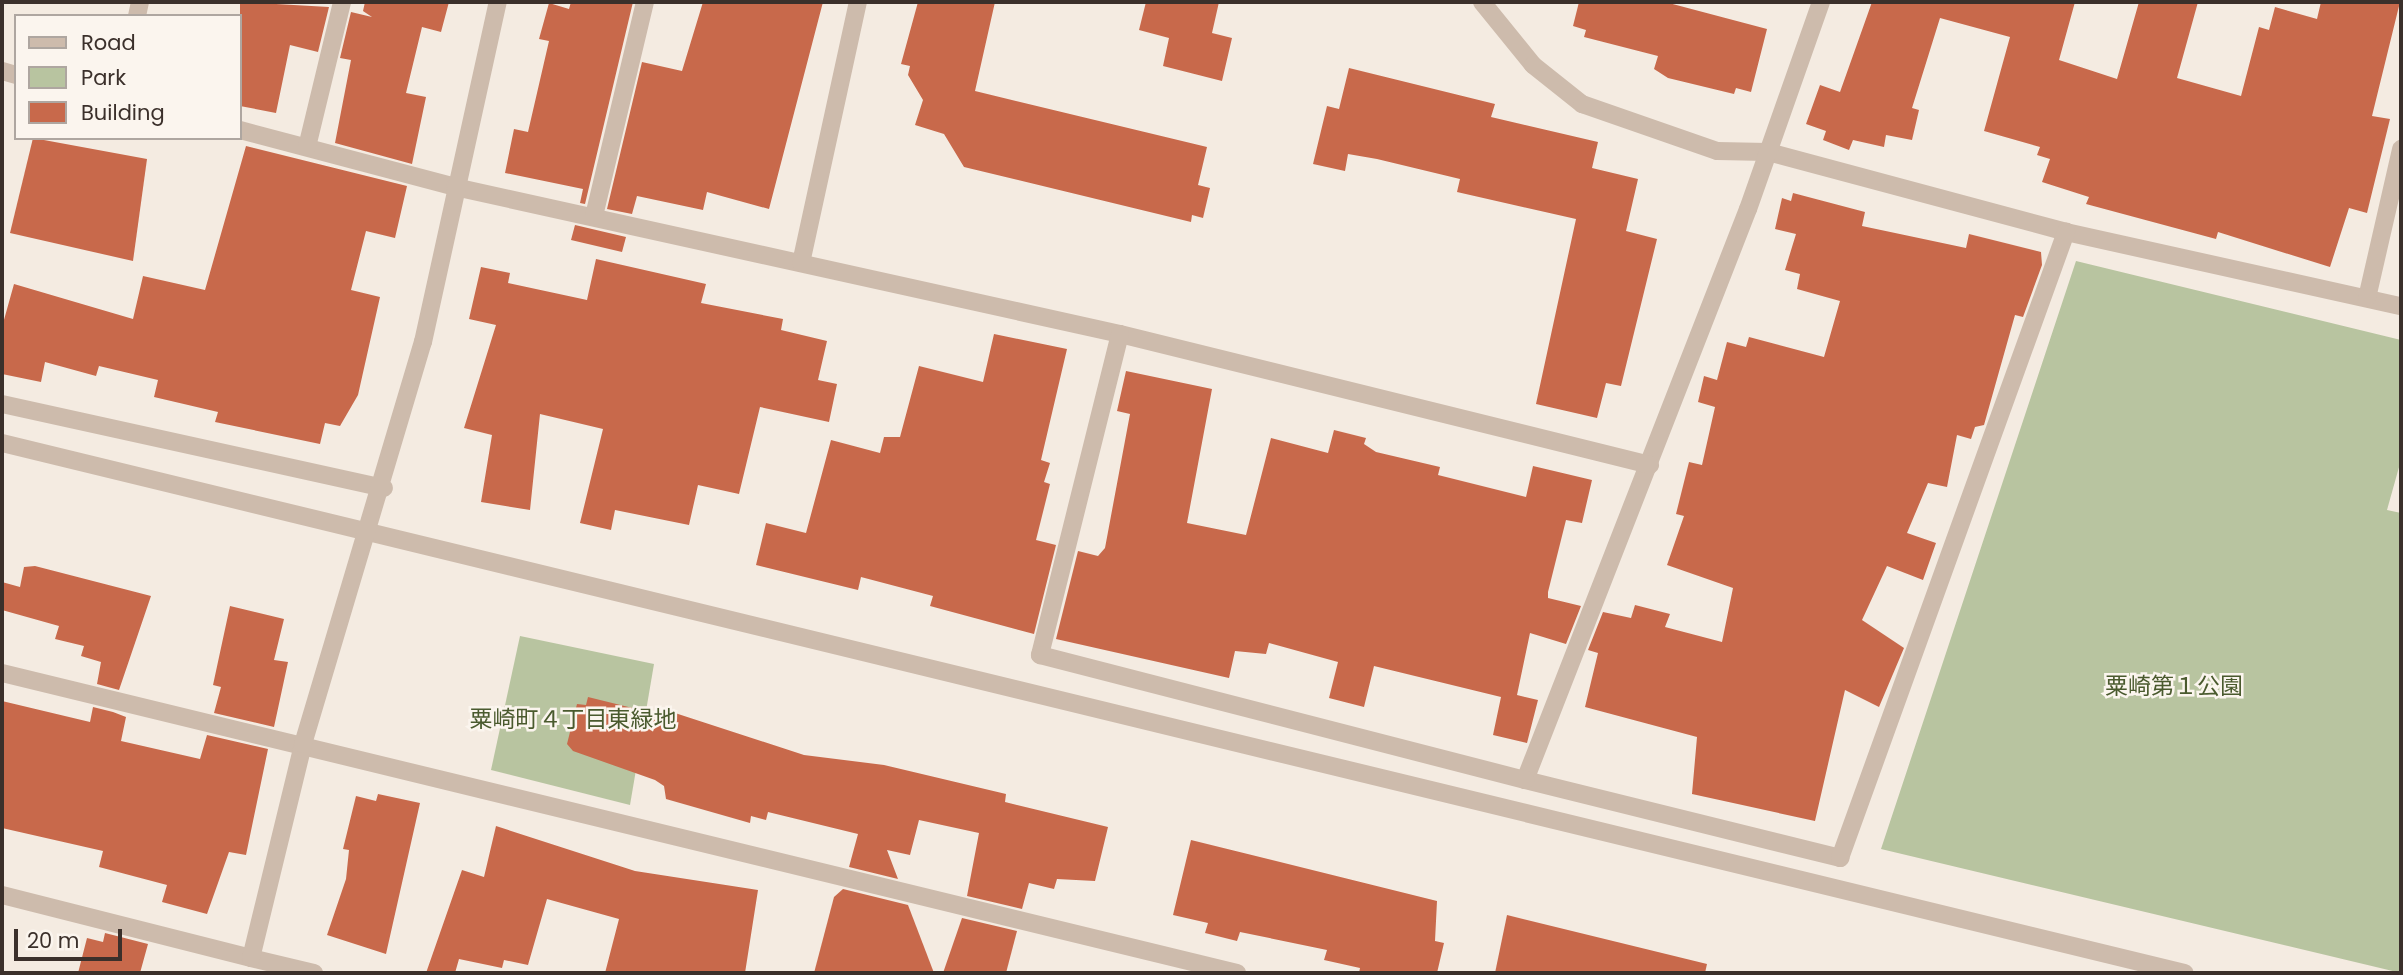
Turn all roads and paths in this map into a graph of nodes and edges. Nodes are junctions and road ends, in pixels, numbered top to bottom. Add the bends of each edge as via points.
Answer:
1 (342, 2) edge
2 (498, 2) edge
3 (645, 2) edge
4 (858, 2) edge
5 (1482, 2) edge
6 (1821, 2) edge
7 (242, 131) edge
8 (307, 147) junction
9 (2401, 149) edge
10 (1768, 152) junction
11 (455, 187) junction
12 (594, 215) junction
13 (2066, 232) junction
14 (802, 263) junction
15 (2367, 298) junction
16 (2401, 306) edge
17 (1120, 334) junction
18 (2, 404) edge
19 (2, 443) edge
20 (1650, 465) junction
21 (384, 488) junction
22 (371, 531) junction
23 (2, 673) edge
24 (303, 744) junction
25 (1525, 780) junction
26 (2, 895) edge
27 (251, 958) junction
28 (314, 973) edge
29 (1237, 973) edge
30 (2185, 973) edge

1 - 8 street
2 - 11 street
3 - 12 street
4 - 14 street
5 - 10 street via 1533,65 1582,104 1717,151
6 - 10 street
7 - 8 street
8 - 11 street
9 - 15 street
10 - 13 street
10 - 20 street
11 - 12 street
11 - 21 street via 423,342
12 - 14 street
13 - 15 street
13 - 25 street via 1840,858
14 - 17 street
15 - 16 street
17 - 20 street
17 - 25 street via 1040,655
18 - 21 street
19 - 22 street
20 - 25 street
21 - 22 street
22 - 24 street
22 - 30 street
23 - 24 street
24 - 27 street
24 - 29 street
26 - 27 street
27 - 28 street

